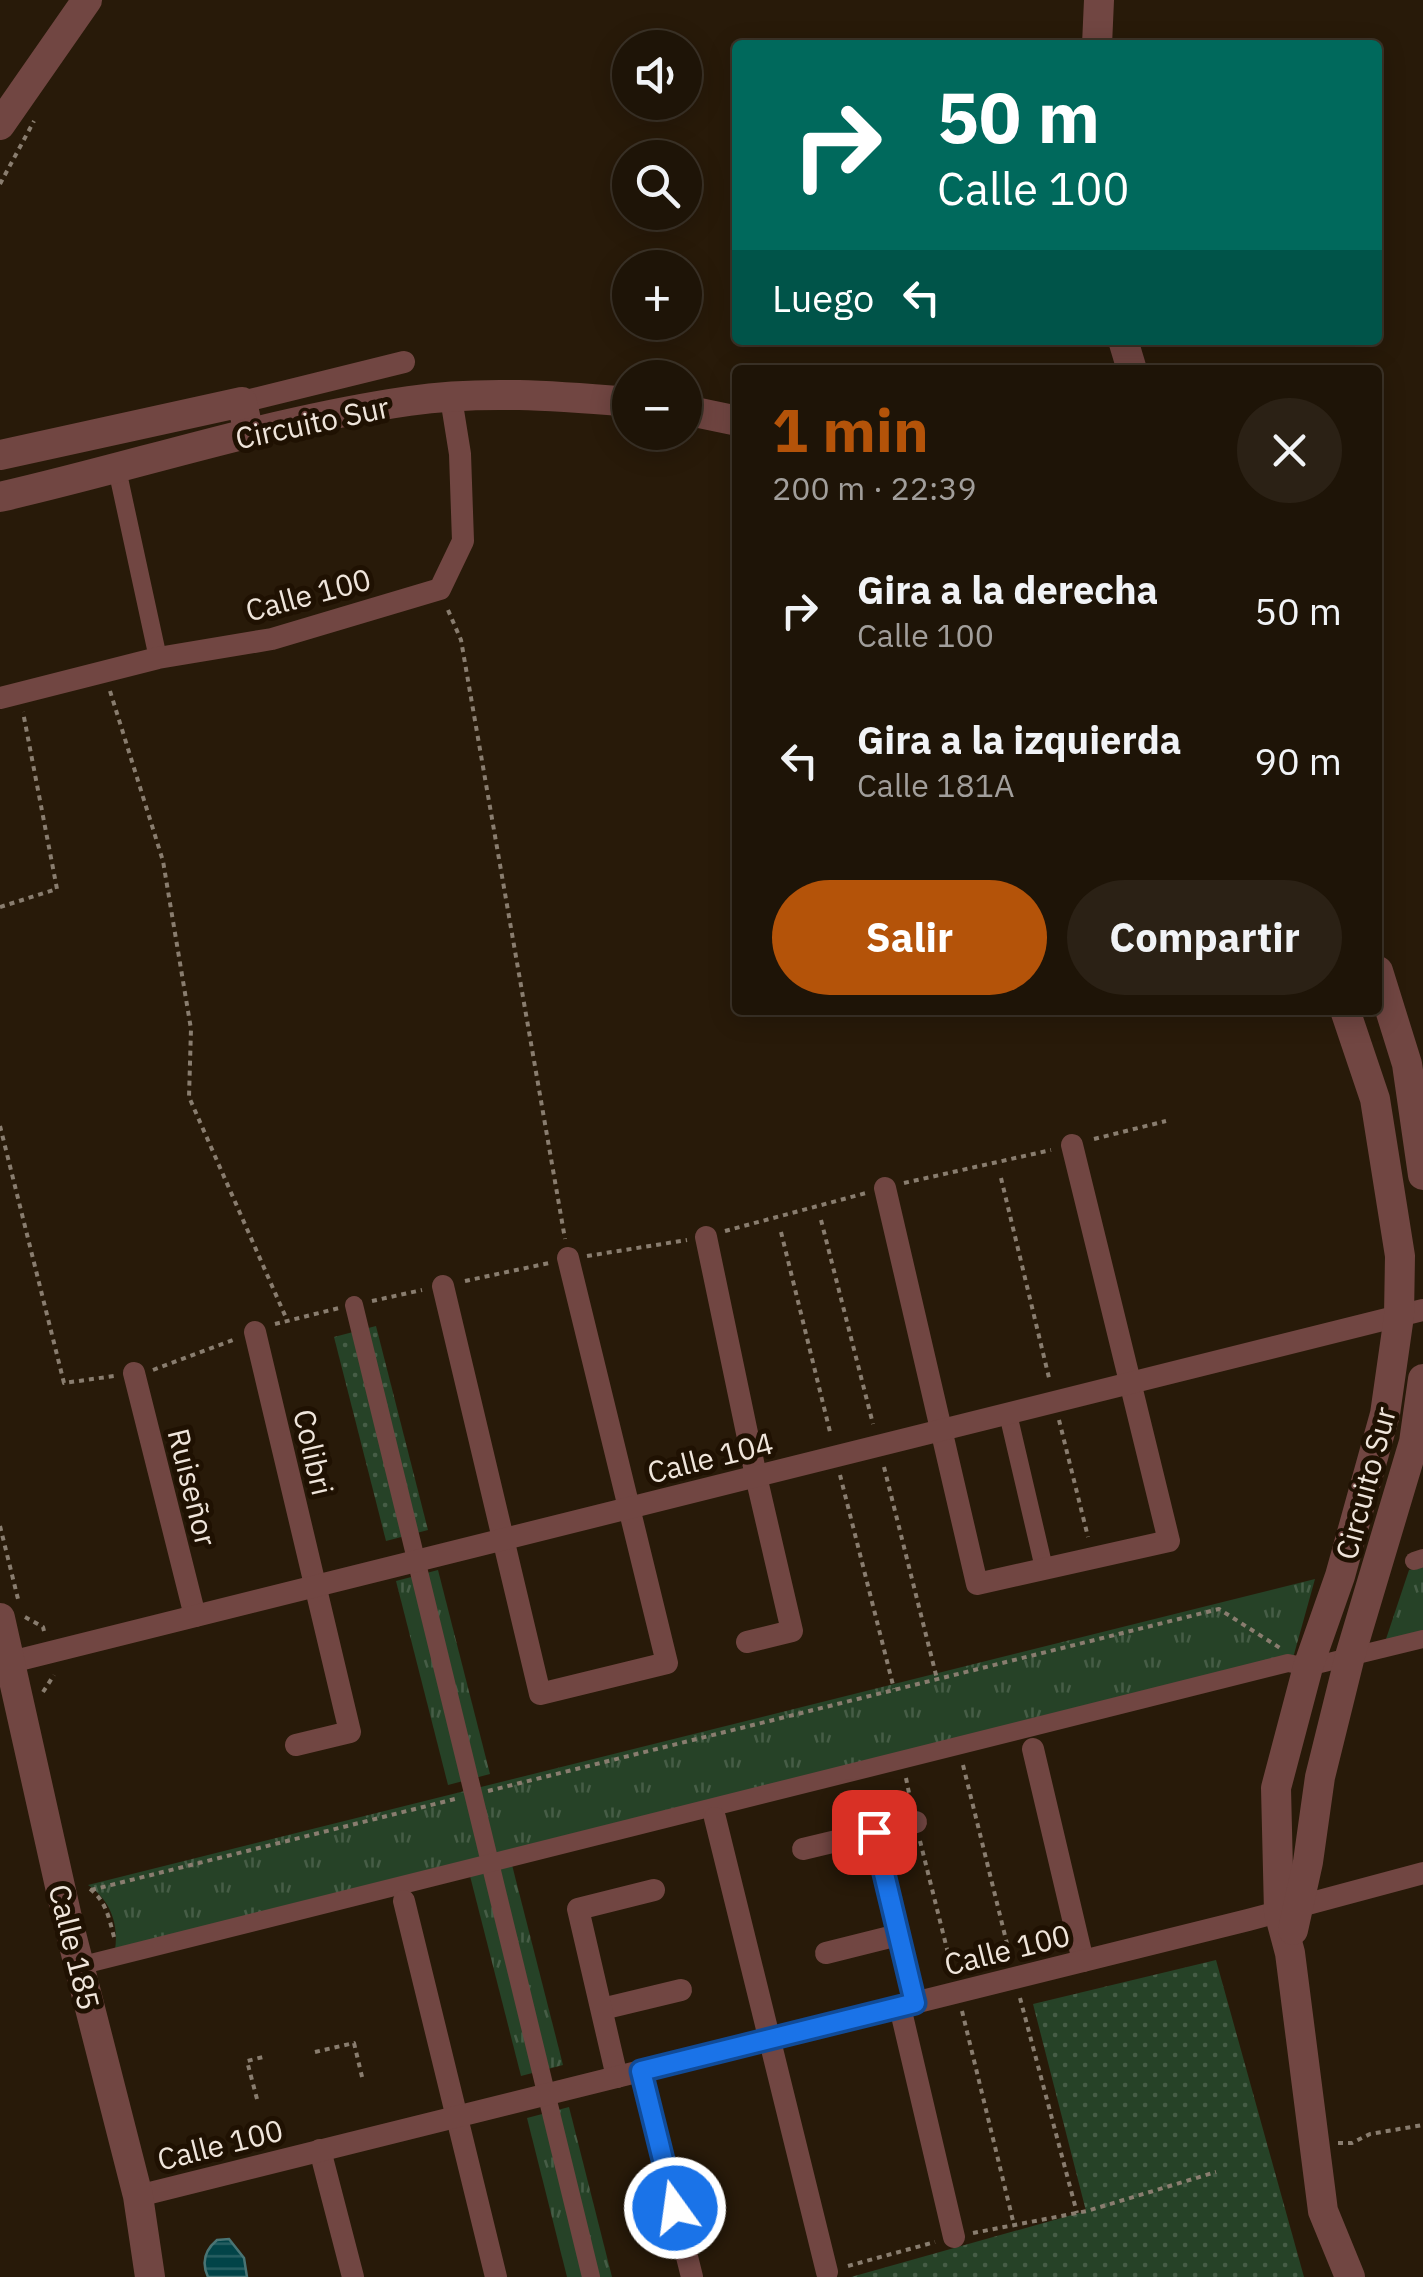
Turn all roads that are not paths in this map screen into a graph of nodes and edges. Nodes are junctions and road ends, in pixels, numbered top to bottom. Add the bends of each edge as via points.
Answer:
1 (86, 0) edge
2 (1099, 0) edge
3 (1097, 40) edge
4 (0, 125) edge
5 (404, 362) dead end
6 (451, 398) junction
7 (612, 400) edge
8 (242, 402) junction
9 (702, 414) edge
10 (732, 420) edge
11 (249, 434) junction
12 (76, 437) junction
13 (0, 455) edge
14 (117, 468) junction
15 (86, 478) junction
16 (0, 497) edge
17 (158, 658) junction
18 (10, 696) edge
19 (1382, 984) edge
20 (1347, 1015) edge
21 (1072, 1145) road end
22 (1423, 1175) edge
23 (885, 1188) road end
24 (706, 1237) road end
25 (568, 1258) road end
26 (443, 1286) road end
27 (354, 1305) road end
28 (1411, 1313) edge
29 (255, 1332) road end
30 (134, 1373) road end
31 (1423, 1379) edge
32 (1130, 1383) junction
33 (1008, 1414) junction
34 (941, 1430) junction
35 (756, 1476) junction
36 (628, 1509) junction
37 (501, 1540) junction
38 (416, 1561) junction
39 (1044, 1568) junction
40 (316, 1586) junction
41 (195, 1616) junction
42 (0, 1618) edge
43 (1423, 1639) edge
44 (747, 1642) dead end
45 (1350, 1656) junction
46 (11, 1662) junction
47 (1299, 1663) junction
48 (296, 1745) dead end
49 (1032, 1749) dead end
50 (715, 1818) dead end
51 (916, 1822) dead end
52 (874, 1832) junction
53 (802, 1849) dead end
54 (489, 1863) junction
55 (1423, 1873) edge
56 (654, 1890) dead end
57 (404, 1901) dead end
58 (1287, 1909) junction
59 (898, 1935) junction
60 (826, 1953) dead end
61 (1082, 1961) junction
62 (79, 1966) junction
63 (681, 1990) dead end
64 (908, 2005) junction
65 (602, 2009) junction
66 (769, 2039) junction
67 (641, 2071) junction
68 (617, 2077) junction
69 (547, 2094) junction
70 (456, 2117) junction
71 (320, 2150) junction
72 (138, 2196) junction
73 (954, 2236) road end
74 (828, 2272) road end
75 (150, 2277) edge
76 (353, 2277) edge
77 (496, 2277) edge
78 (591, 2277) edge
79 (692, 2277) edge
80 (1350, 2277) edge

1 - 4 street
2 - 3 street
5 - 8 street
6 - 7 street, Circuito Sur via 528,393
6 - 11 street, Circuito Sur
6 - 17 street, Calle 100 via 462,541 440,589 272,639
8 - 11 street
8 - 12 street
9 - 10 street
11 - 14 street, Circuito Sur
12 - 13 street
12 - 15 street
14 - 15 street, Circuito Sur
14 - 17 street
15 - 16 street, Circuito Sur
17 - 18 street, Calle 100
19 - 22 street via 1407,1064
20 - 28 street, Circuito Sur via 1375,1099
21 - 32 street
23 - 34 street
24 - 35 street
25 - 36 street
26 - 37 street
27 - 38 street
28 - 32 street, Calle 104
28 - 47 street, Circuito Sur via 1340,1576
29 - 40 street, Colibri
30 - 41 street, Ruiseñor
31 - 45 street, Circuito Sur via 1414,1442
32 - 33 street, Calle 104
32 - 39 street via 1169,1540
33 - 34 street, Calle 104
33 - 39 street
34 - 35 street, Calle 104
34 - 39 street via 977,1584
35 - 36 street, Calle 104
35 - 44 street via 792,1631
36 - 37 street, Calle 104
36 - 37 street via 667,1663 540,1694
37 - 38 street, Calle 104
38 - 40 street, Calle 104
38 - 54 street
40 - 41 street, Calle 104
40 - 48 street, Colibri via 350,1732
41 - 46 street, Calle 104
42 - 46 street, Calle 185
43 - 45 street
45 - 47 street
45 - 58 street, Circuito Sur via 1320,1777 1308,1862
46 - 62 street, Calle 185
47 - 54 street
47 - 58 street, Circuito Sur via 1276,1788
49 - 61 street
50 - 66 street
51 - 52 street
52 - 53 street
52 - 59 street
54 - 62 street
54 - 69 street
55 - 58 street, Calle 100
56 - 65 street via 578,1909
57 - 70 street
58 - 61 street, Calle 100
58 - 80 street, Circuito Sur via 1322,2211
59 - 60 street
59 - 64 street
61 - 64 street, Calle 100
62 - 72 street, Calle 185
63 - 65 street
64 - 66 street, Calle 100
64 - 73 street
65 - 68 street
66 - 67 street, Calle 100
66 - 74 street
67 - 68 street, Calle 100
67 - 79 street
68 - 69 street, Calle 100
69 - 70 street, Calle 100
69 - 78 street
70 - 71 street, Calle 100
70 - 77 street
71 - 72 street, Calle 100
71 - 76 street
72 - 75 street, Calle 185

